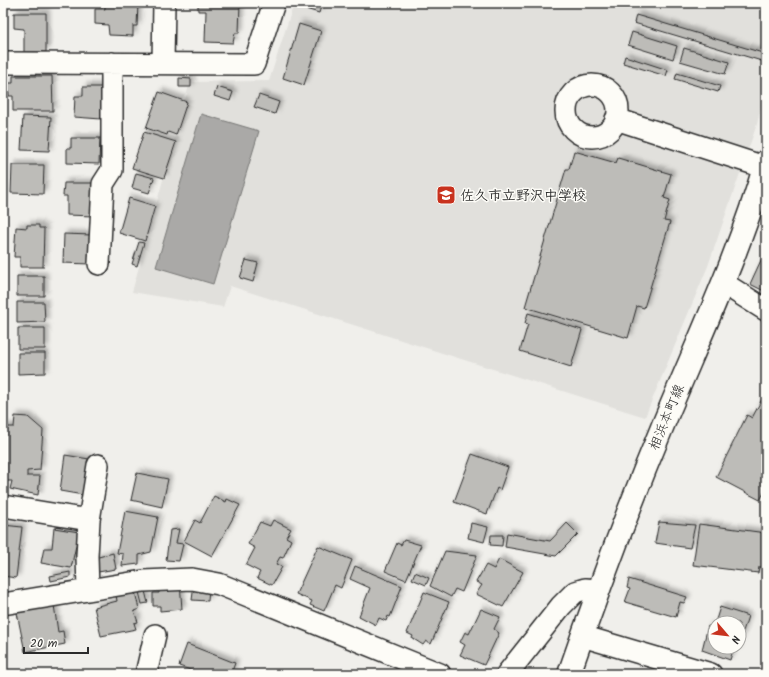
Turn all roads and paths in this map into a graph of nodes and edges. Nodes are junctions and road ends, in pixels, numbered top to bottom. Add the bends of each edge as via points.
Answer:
1 (164, 3) edge
2 (274, 3) edge
3 (3, 63) edge
4 (112, 63) junction
5 (163, 63) junction
6 (616, 119) dead end
7 (765, 164) edge
8 (99, 264) dead end
9 (723, 283) junction
10 (766, 310) edge
11 (98, 465) dead end
12 (3, 506) edge
13 (89, 520) junction
14 (88, 590) junction
15 (598, 590) junction
16 (3, 604) edge
17 (155, 634) dead end
18 (582, 636) junction
19 (146, 674) edge
20 (440, 674) edge
21 (507, 674) edge
22 (569, 674) edge
23 (711, 674) edge

1 - 5 street
2 - 5 street via 254,64
3 - 4 street
4 - 5 street
4 - 8 street via 112,170 103,184
6 - 7 street
7 - 9 main road, 相浜本町線
9 - 10 street
9 - 15 main road, 相浜本町線 via 652,452
11 - 13 street
12 - 13 street
13 - 14 street via 86,556
14 - 16 street
14 - 20 street via 172,579 192,579 219,584
15 - 18 main road, 相浜本町線
15 - 21 street via 584,589 575,592
17 - 19 street
18 - 22 main road, 相浜本町線
18 - 23 street

